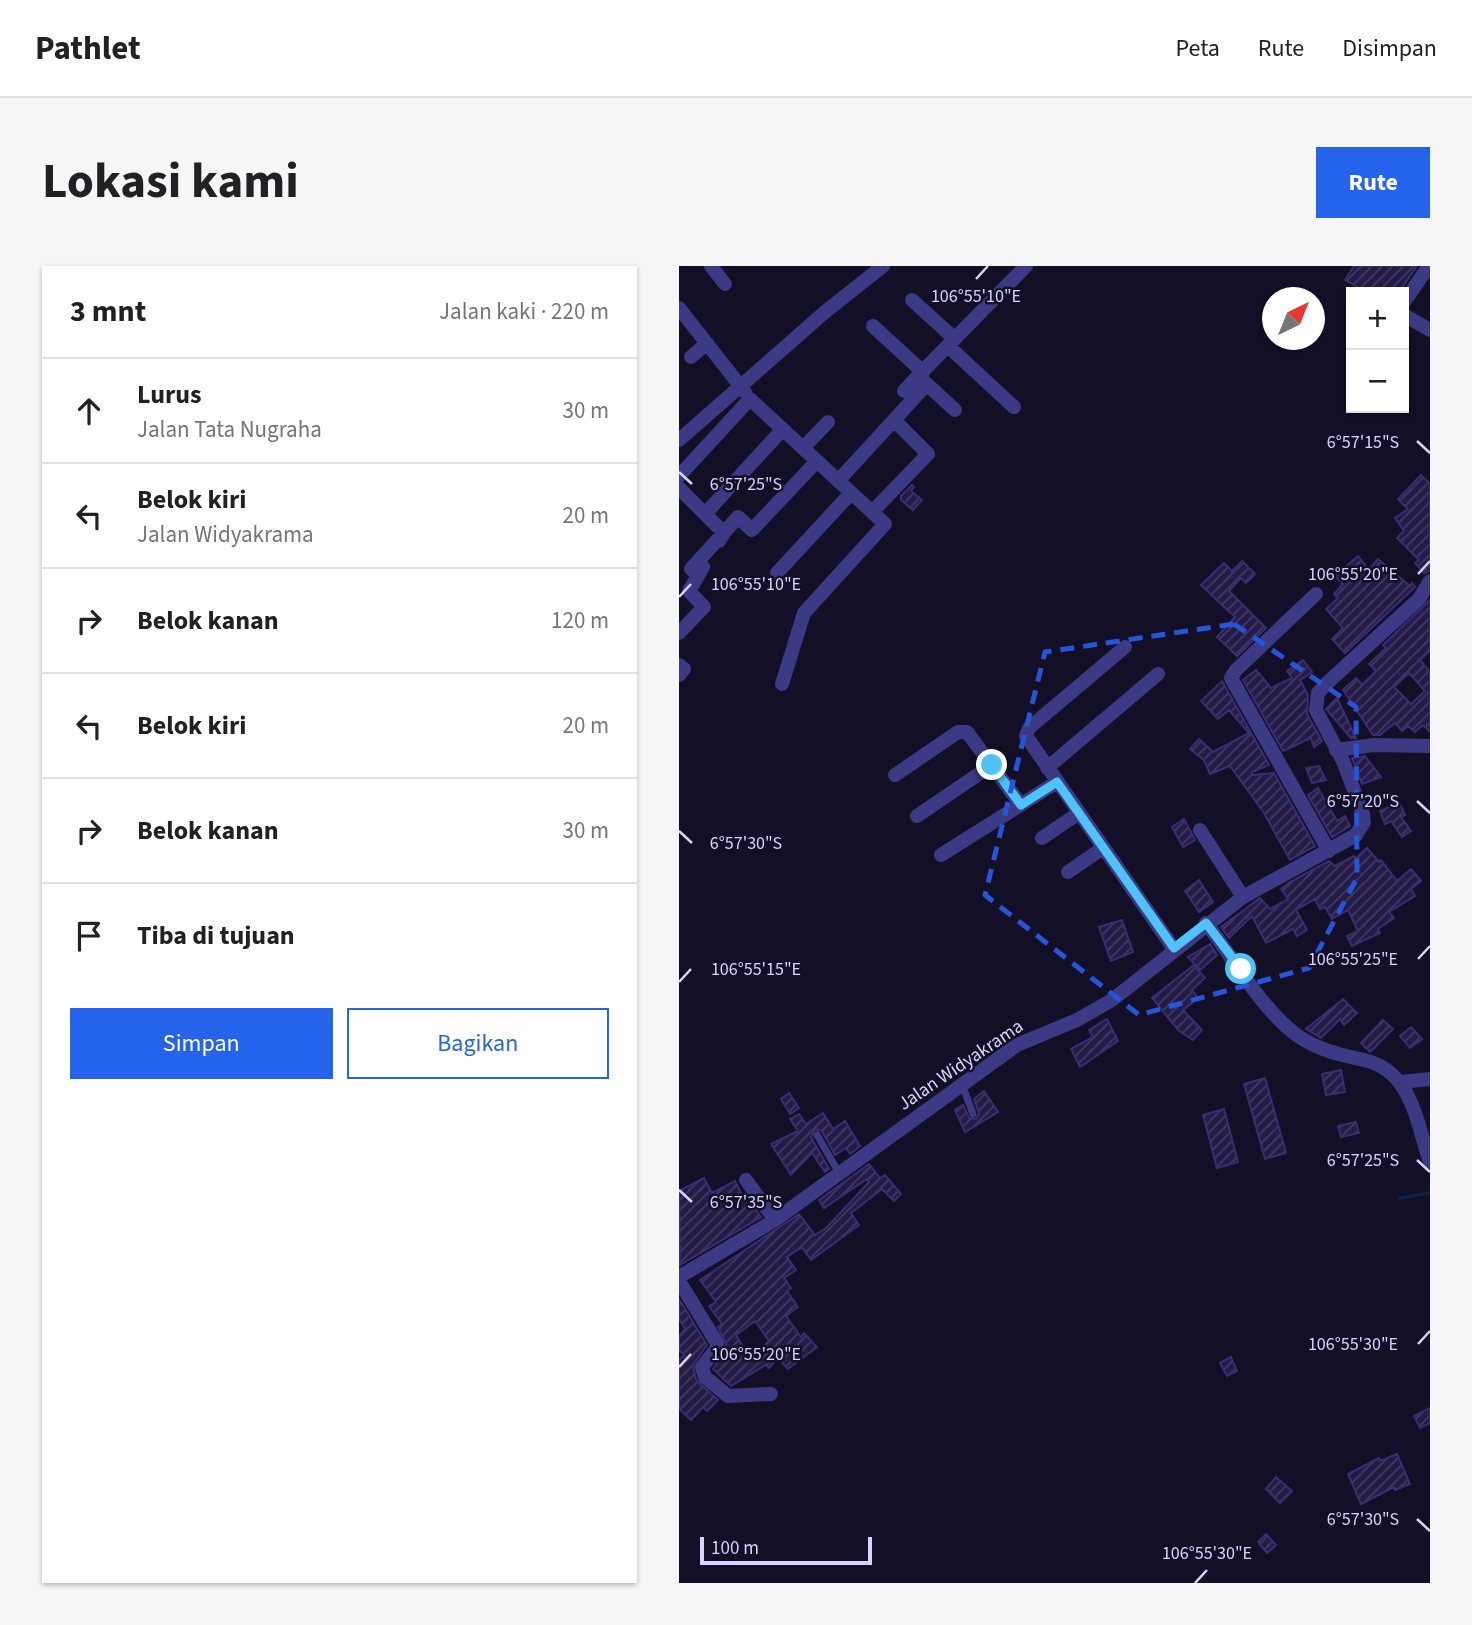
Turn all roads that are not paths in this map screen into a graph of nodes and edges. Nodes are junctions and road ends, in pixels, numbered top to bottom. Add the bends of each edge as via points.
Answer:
1 (711, 266) edge
2 (883, 266) edge
3 (1026, 266) edge
4 (1429, 266) edge
5 (725, 284) dead end
6 (1409, 295) edge
7 (912, 299) dead end
8 (679, 308) edge
9 (1409, 318) edge
10 (873, 326) dead end
11 (1430, 330) edge
12 (707, 343) junction
13 (952, 343) junction
14 (791, 347) dead end
15 (691, 357) dead end
16 (923, 377) junction
17 (743, 389) junction
18 (904, 391) dead end
19 (718, 393) dead end
20 (1014, 407) dead end
21 (955, 410) dead end
22 (894, 420) junction
23 (828, 422) dead end
24 (783, 429) junction
25 (679, 440) edge
26 (803, 448) junction
27 (817, 461) junction
28 (679, 476) edge
29 (838, 481) junction
30 (679, 488) edge
31 (851, 493) junction
32 (872, 512) junction
33 (705, 514) junction
34 (724, 533) junction
35 (777, 573) dead end
36 (1430, 581) edge
37 (1316, 594) dead end
38 (679, 633) edge
39 (1125, 647) dead end
40 (679, 665) edge
41 (1158, 674) dead end
42 (679, 675) edge
43 (782, 684) dead end
44 (1430, 746) edge
45 (1336, 750) junction
46 (992, 765) junction
47 (1047, 768) junction
48 (894, 775) dead end
49 (1057, 782) junction
50 (1021, 805) junction
51 (1079, 813) junction
52 (917, 816) dead end
53 (1200, 830) dead end
54 (1042, 838) dead end
55 (1104, 848) junction
56 (1329, 851) junction
57 (941, 855) dead end
58 (1068, 872) dead end
59 (1243, 897) junction
60 (1206, 923) junction
61 (1174, 948) junction
62 (1430, 1079) edge
63 (1401, 1082) junction
64 (961, 1083) junction
65 (973, 1114) dead end
66 (817, 1135) dead end
67 (1430, 1162) edge
68 (839, 1173) junction
69 (746, 1180) dead end
70 (775, 1220) junction
71 (679, 1279) edge
72 (771, 1394) dead end

1 - 5 street
2 - 17 street via 825,312
3 - 13 street
4 - 6 street
7 - 13 street
8 - 12 street
9 - 11 street
10 - 16 street
12 - 15 street
12 - 17 street
13 - 16 street
13 - 20 street
14 - 17 street
16 - 18 street
16 - 21 street
16 - 22 street
17 - 19 street
17 - 24 street
17 - 25 street
17 - 28 street
22 - 29 street
22 - 32 street via 928,454
23 - 26 street
24 - 26 street
24 - 33 street
26 - 27 street
27 - 29 street
27 - 34 street via 752,530 738,516
29 - 31 street
30 - 33 street
31 - 32 street
31 - 35 street
32 - 43 street via 885,524 804,613
33 - 34 street
34 - 38 street via 691,569 698,575 689,591 704,607
36 - 45 street, Jalan Widyakrama via 1419,599 1318,693 1316,710
37 - 56 street via 1231,678
39 - 47 street via 1029,728 1028,741
40 - 42 street via 684,669
41 - 47 street
44 - 45 street
45 - 56 street, Jalan Widyakrama via 1364,822 1351,839
46 - 48 street via 962,731
46 - 50 street
46 - 52 street
47 - 49 street
49 - 50 street
49 - 51 street
50 - 57 street
51 - 54 street
51 - 55 street
53 - 59 street
55 - 58 street
55 - 61 street
56 - 59 street, Jalan Widyakrama
59 - 60 street, Jalan Widyakrama
60 - 61 street, Jalan Widyakrama
60 - 63 street via 1286,1026 1328,1051 1383,1066
61 - 64 street, Jalan Widyakrama via 1095,1011 1017,1045
62 - 63 street
63 - 67 street
64 - 65 lane
64 - 68 street, Jalan Widyakrama
66 - 68 lane
68 - 70 street, Jalan Widyakrama
69 - 70 street
70 - 71 street, Jalan Widyakrama
71 - 72 street via 717,1343 702,1367 703,1374 728,1396

